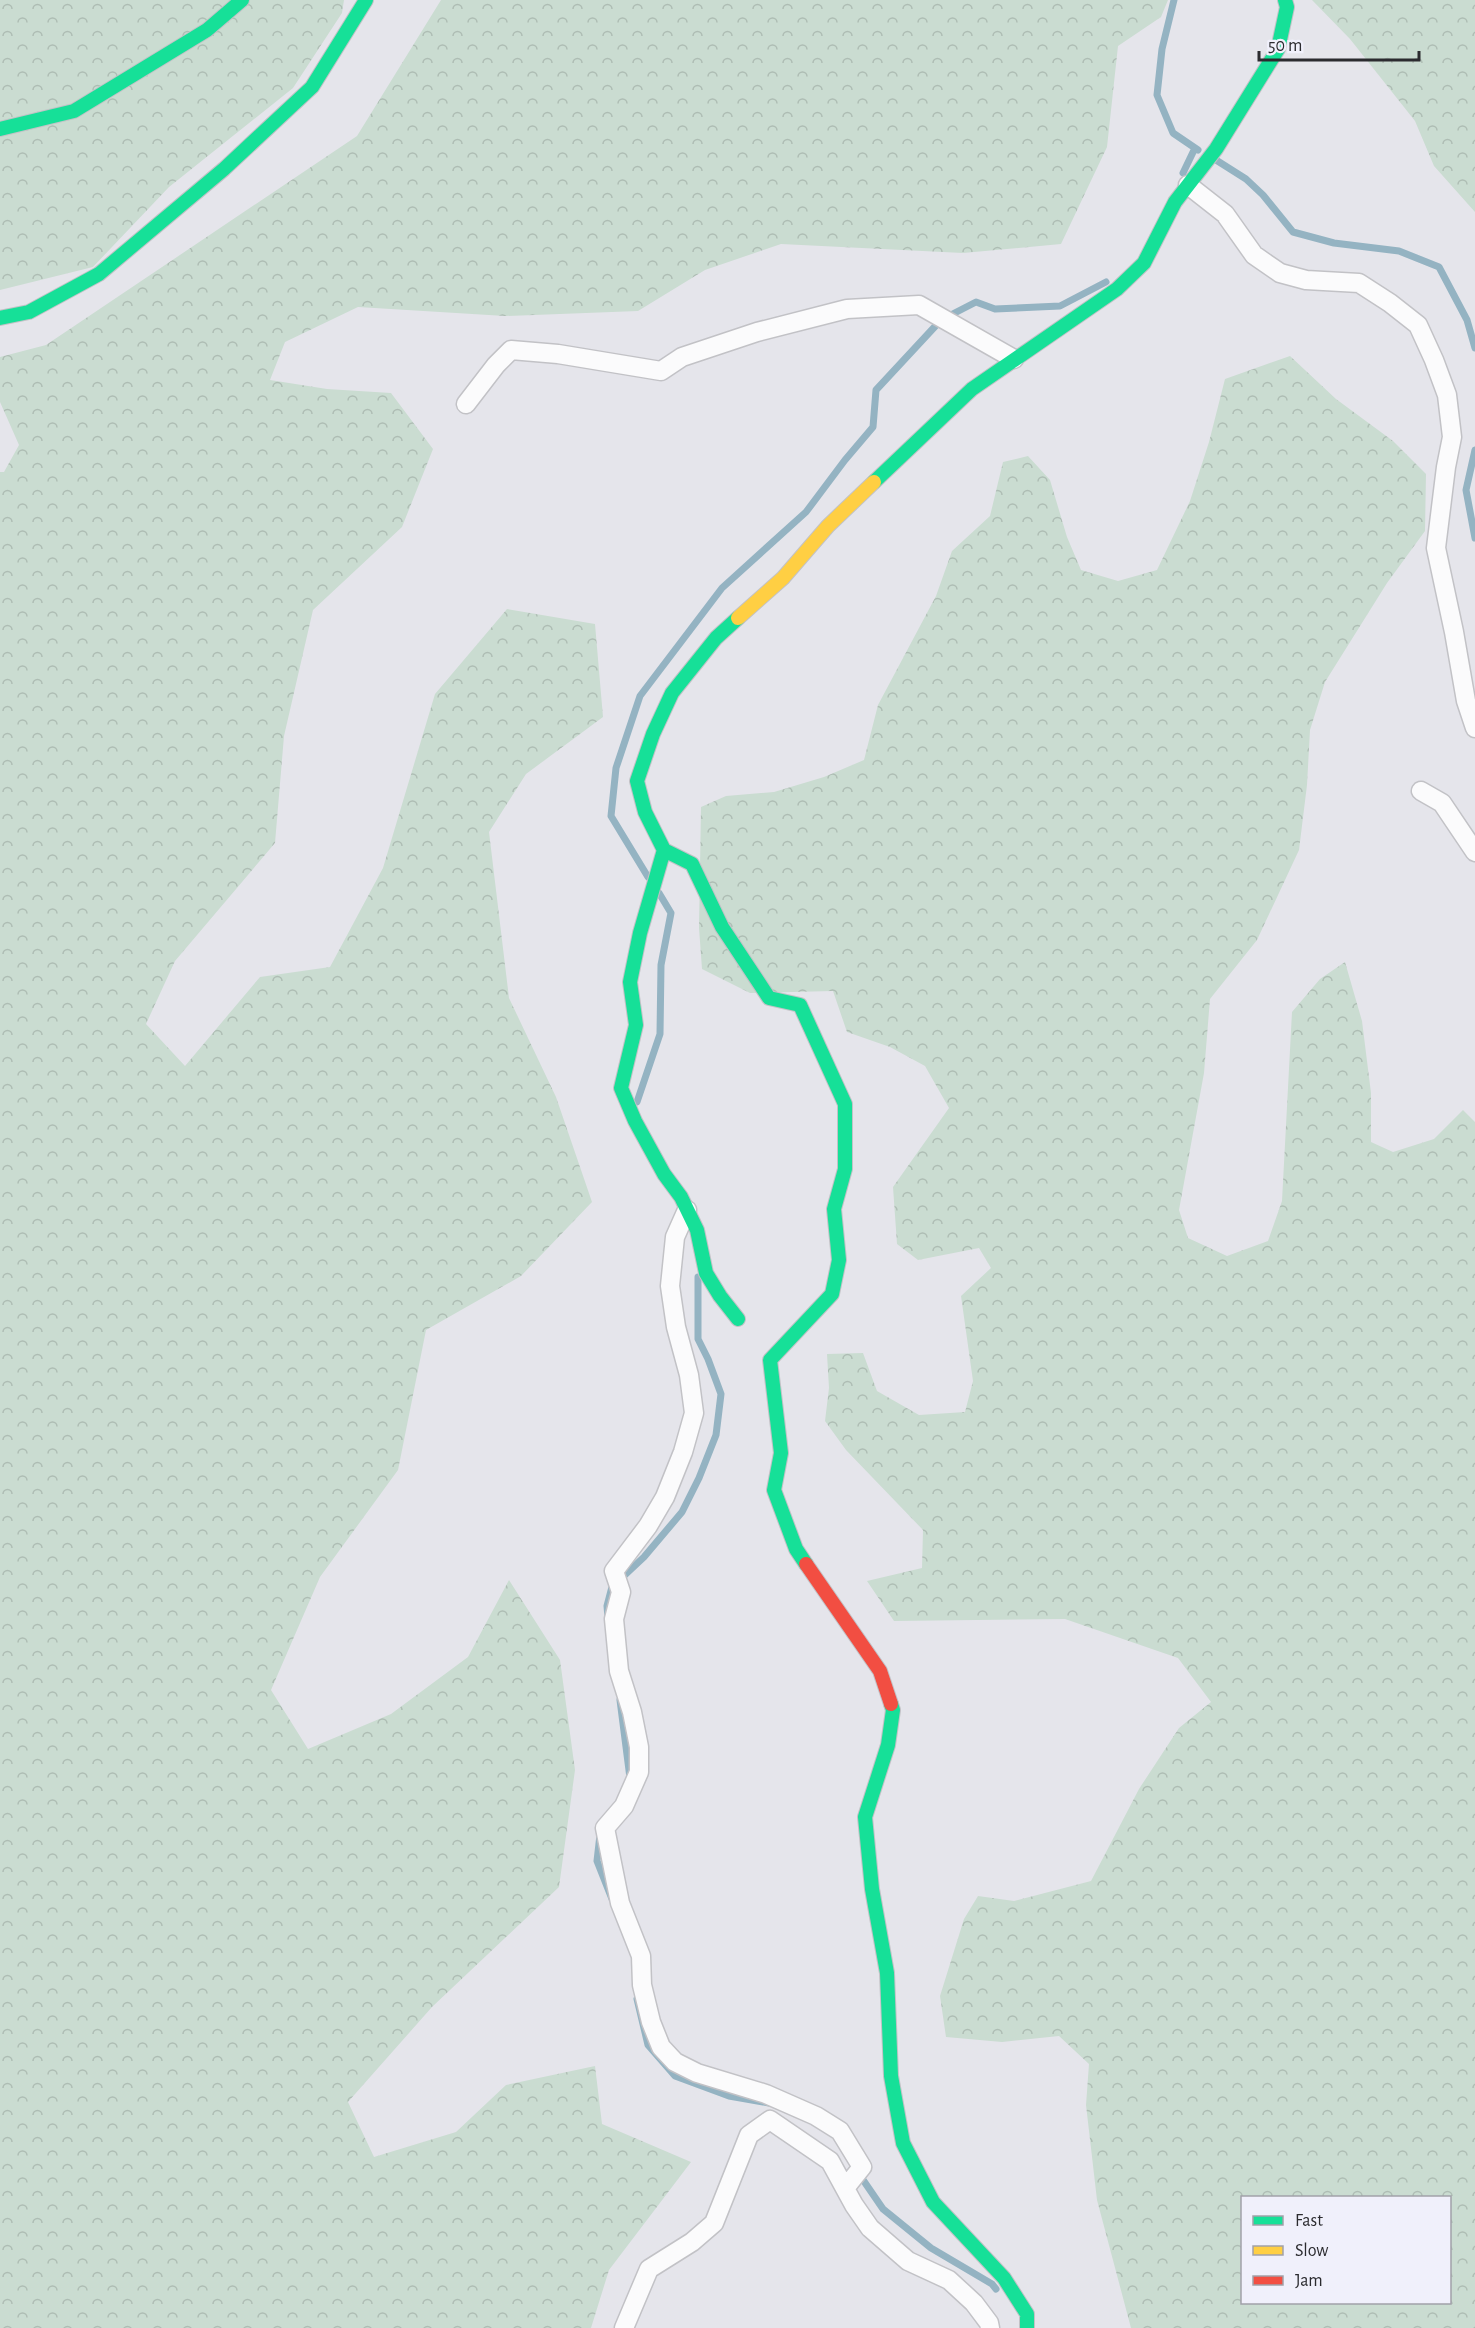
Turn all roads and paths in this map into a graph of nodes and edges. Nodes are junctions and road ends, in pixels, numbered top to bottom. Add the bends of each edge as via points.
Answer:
1 (242, 0) edge
2 (366, 0) edge
3 (1285, 0) edge
4 (0, 129) edge
5 (1188, 185) junction
6 (0, 318) edge
7 (1014, 359) junction
8 (466, 404) dead end
9 (1475, 728) edge
10 (1420, 791) dead end
11 (663, 851) junction
12 (1475, 852) edge
13 (687, 1210) junction
14 (738, 1318) dead end
15 (847, 2186) junction
16 (1027, 2324) edge
17 (624, 2328) edge
18 (990, 2328) edge

1 - 4 street via 207,30 74,111
2 - 6 street via 312,87 224,169 99,274 29,312
3 - 5 street via 1278,49 1216,149
5 - 7 street via 1144,263 1117,289
5 - 9 street via 1225,214 1254,255 1280,273 1306,280 1359,283 1418,325 1447,395 1452,437 1437,548 1466,701
7 - 8 street via 919,305 847,309 682,357 661,371 511,350
7 - 11 street via 972,389 828,526 783,578 716,638 672,693 637,781 645,812
10 - 12 street via 1442,803
11 - 13 street via 630,982 636,1025 621,1088 635,1121
11 - 16 street via 692,864 722,927 769,998 800,1005 845,1104 846,1169 834,1209 839,1260 832,1293 770,1360 781,1453 774,1490 796,1549 880,1671 893,1710 888,1745 865,1817 872,1889 887,1973 891,2076 903,2143 933,2202 1004,2278 1027,2314
13 - 14 street via 697,1230 706,1272
13 - 15 street via 675,1238 670,1286 694,1413 664,1497 614,1571 621,1592 614,1619 619,1671 639,1747 639,1772 624,1806 605,1828 620,1902 641,1956 642,1985 661,2046 675,2062 697,2073 766,2094 840,2131 862,2168
15 - 17 street via 830,2161 770,2120 749,2135 714,2223 649,2269
15 - 18 street via 870,2228 908,2261 949,2280 975,2302

